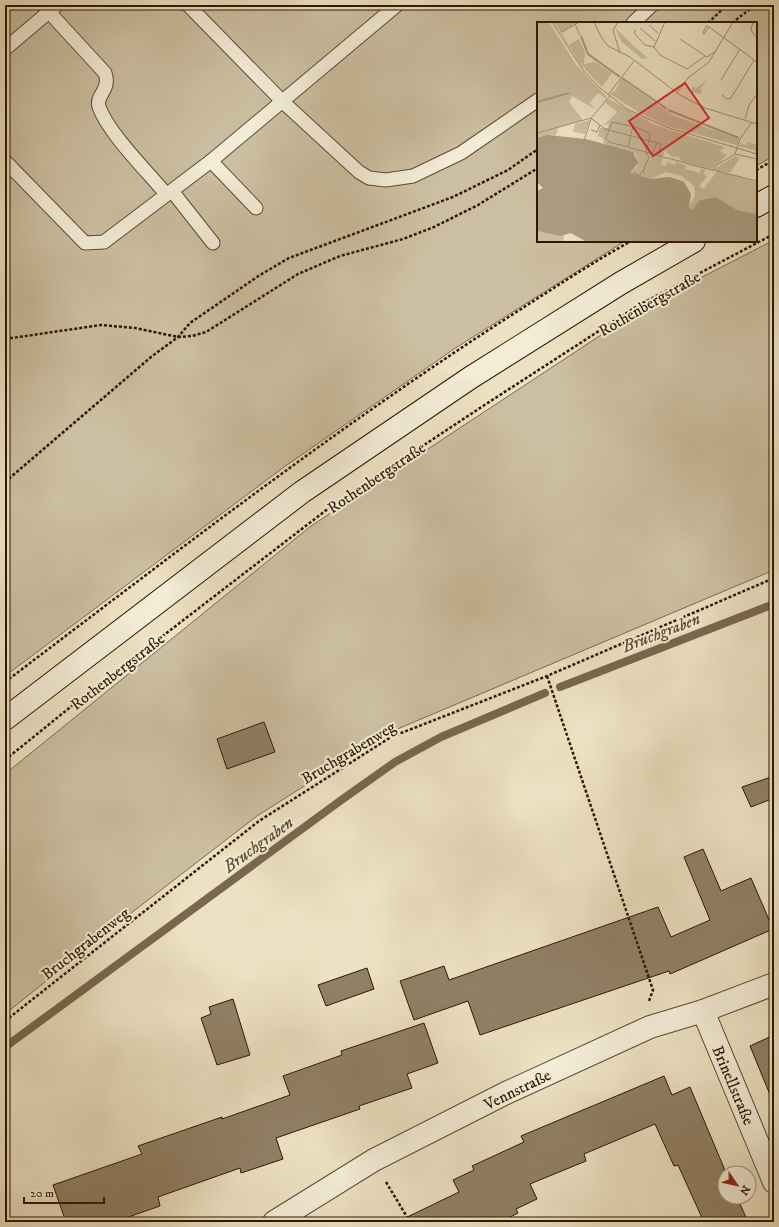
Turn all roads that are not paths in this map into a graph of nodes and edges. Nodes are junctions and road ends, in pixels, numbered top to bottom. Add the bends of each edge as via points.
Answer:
1 (396, 5) edge
2 (193, 6) edge
3 (646, 7) edge
4 (53, 8) edge
5 (634, 22) edge
6 (5, 49) edge
7 (537, 101) edge
8 (283, 102) junction
9 (5, 161) edge
10 (211, 161) junction
11 (169, 192) junction
12 (774, 196) edge
13 (757, 205) edge
14 (256, 208) dead end
15 (692, 242) edge
16 (213, 243) dead end
17 (5, 719) edge
18 (774, 984) edge
19 (703, 1011) junction
20 (774, 1182) edge
21 (274, 1222) edge

1 - 8 lane
2 - 8 lane
3 - 5 lane
4 - 6 lane
4 - 11 lane via 105,73 106,88 100,96 98,105 107,125
7 - 8 lane via 461,153 413,176 386,180 369,178 359,172
8 - 10 lane
9 - 11 lane via 85,243 104,242
10 - 11 lane
10 - 14 lane
11 - 16 lane
12 - 13 main road
15 - 17 main road, Rothenbergstraße via 470,378 302,492
18 - 19 main road, Vennstraße
19 - 20 main road, Brinellstraße
19 - 21 main road, Vennstraße via 650,1027 506,1093 374,1160

